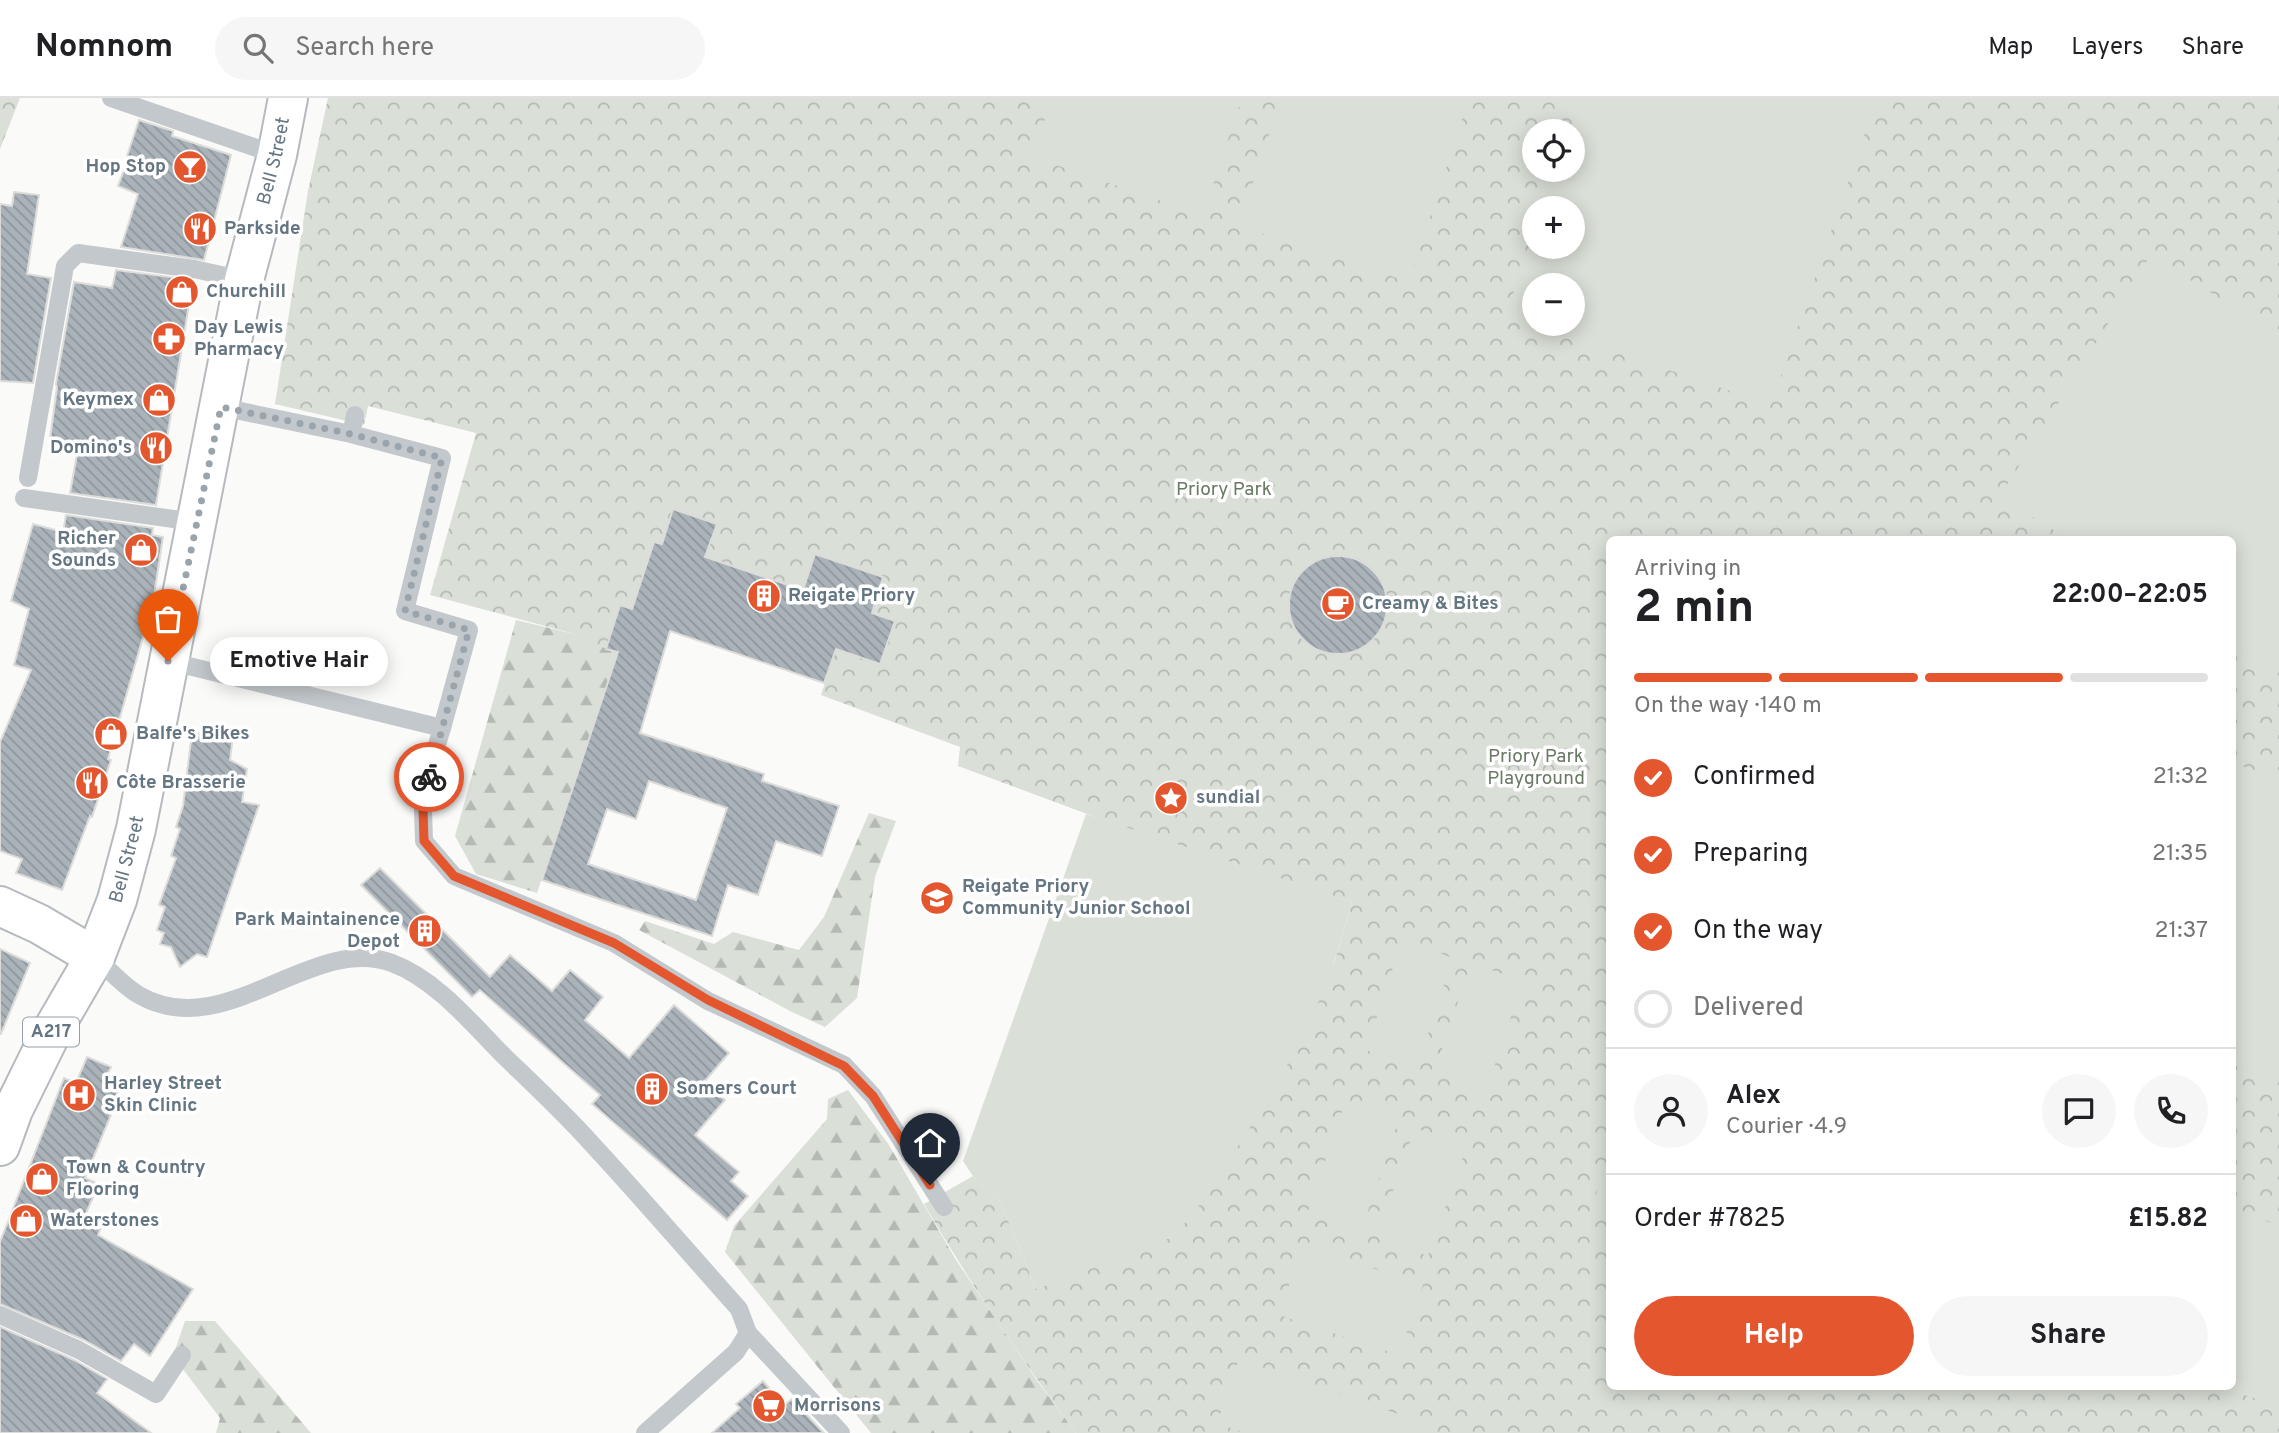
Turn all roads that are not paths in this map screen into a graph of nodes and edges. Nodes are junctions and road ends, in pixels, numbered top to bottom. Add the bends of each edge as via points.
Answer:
1 (111, 98) edge
2 (288, 98) edge
3 (277, 155) junction
4 (244, 280) junction
5 (221, 407) junction
6 (28, 478) dead end
7 (24, 498) dead end
8 (195, 523) junction
9 (168, 661) junction
10 (442, 728) junction
11 (117, 900) junction
12 (0, 906) edge
13 (38, 924) junction
14 (95, 957) junction
15 (0, 1146) edge
16 (944, 1207) dead end
17 (0, 1315) edge
18 (748, 1333) junction
19 (182, 1355) dead end
20 (645, 1433) edge
21 (841, 1433) edge

1 - 3 lane
2 - 3 main road, Bell Street / A217
3 - 4 main road, Bell Street / A217
4 - 5 main road, Bell Street / A217
4 - 6 lane via 78,253 65,266
5 - 8 main road, Bell Street / A217
5 - 10 lane via 442,458 405,611 469,630
7 - 8 lane
8 - 9 main road, Bell Street / A217
9 - 10 lane
9 - 11 main road, Bell Street / A217 via 136,830
10 - 16 lane via 423,809 424,841 454,876 614,943 708,1000 844,1066 873,1096
11 - 13 main road via 88,924
11 - 14 main road, Bell Street / A217
12 - 13 main road
13 - 14 main road
14 - 15 main road, Bell Street / A217 via 52,1031
14 - 18 lane via 138,995 164,1006 202,1010 335,961 361,957 391,962 418,977 451,1003 590,1141 738,1309
17 - 19 lane via 79,1350 156,1394
18 - 20 lane via 736,1352
18 - 21 lane

